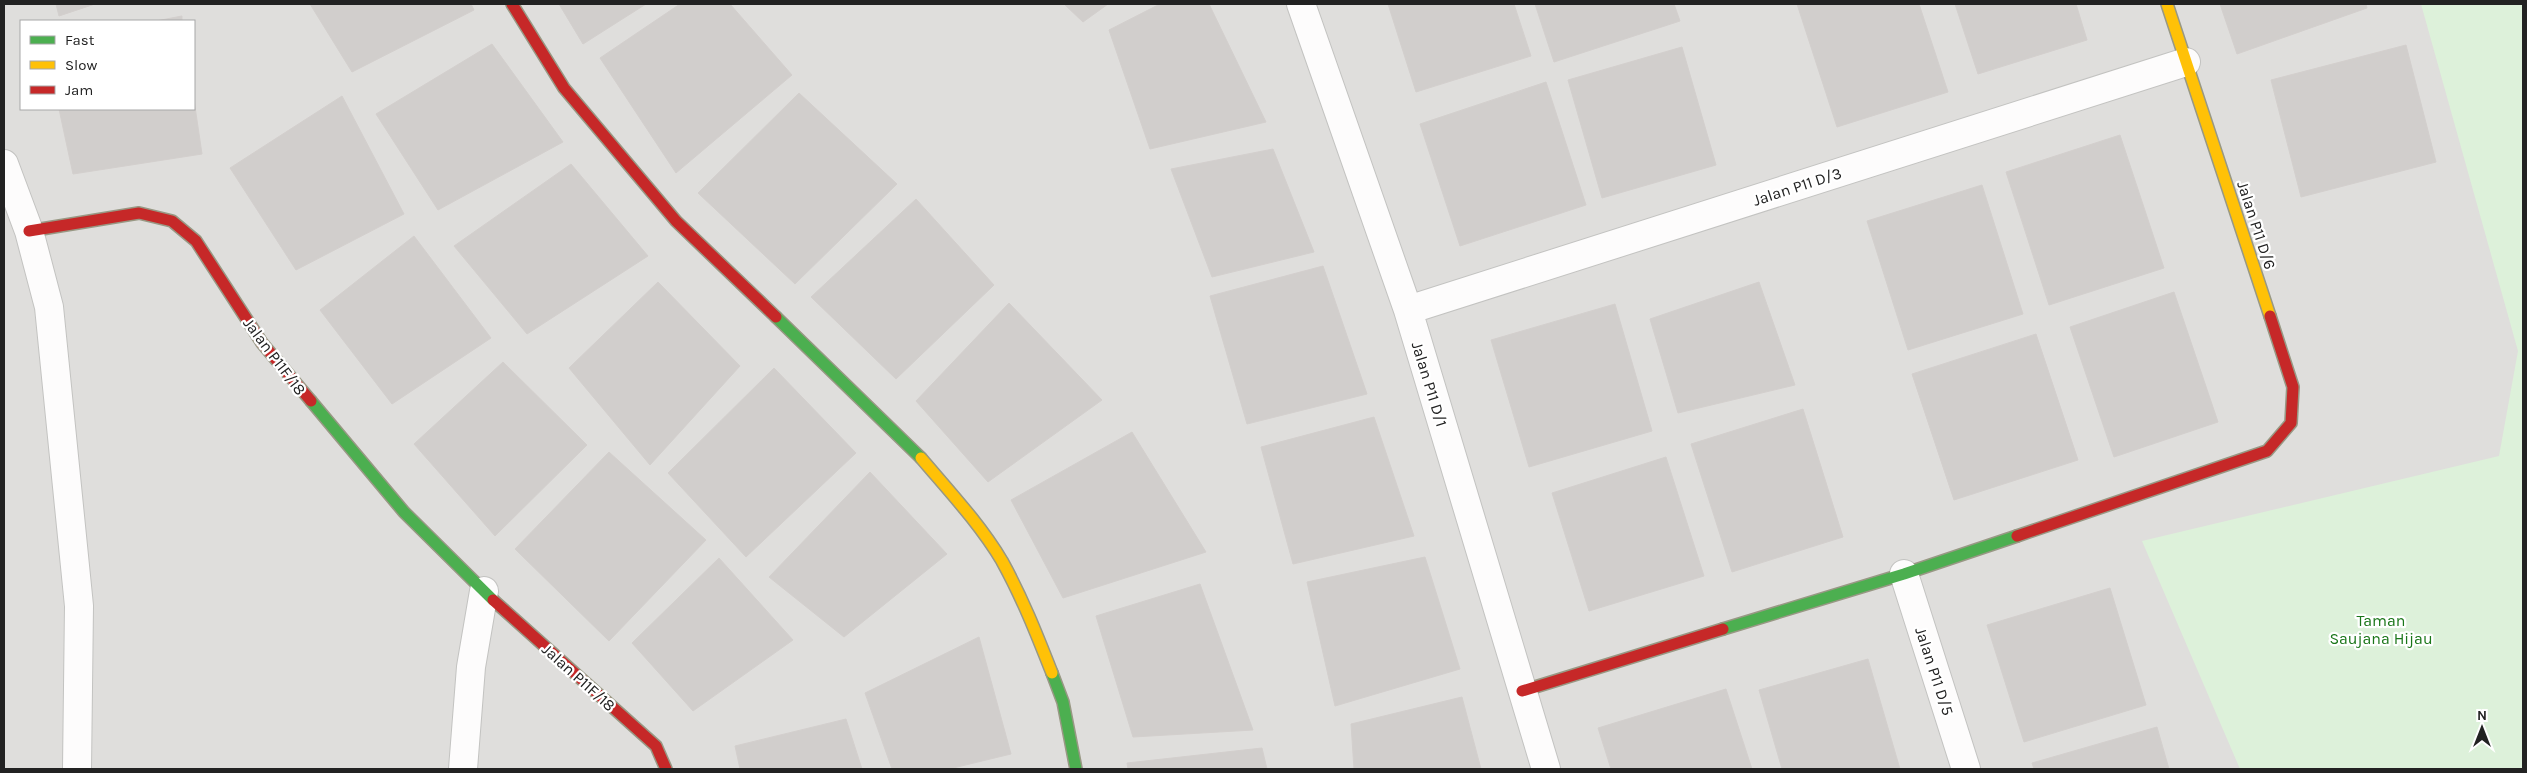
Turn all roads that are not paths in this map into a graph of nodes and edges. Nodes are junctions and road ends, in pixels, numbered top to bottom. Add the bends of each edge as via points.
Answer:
1 (512, 4) edge
2 (1301, 4) edge
3 (2167, 4) edge
4 (2186, 62) junction
5 (4, 164) edge
6 (29, 230) junction
7 (1408, 310) junction
8 (1904, 574) junction
9 (484, 591) junction
10 (1522, 691) junction
11 (76, 769) edge
12 (463, 769) edge
13 (666, 769) edge
14 (1076, 769) edge
15 (1546, 769) edge
16 (1966, 769) edge

1 - 14 street via 564,88 676,221 912,448 964,508 1001,560 1036,632 1063,702
2 - 7 street, Jalan P11 D/1
3 - 4 street, Jalan P11 D/6
4 - 7 street, Jalan P11 D/3
4 - 8 street, Jalan P11 D/6 via 2293,387 2291,423 2267,451
5 - 6 street
6 - 9 street, Jalan P11F/18 via 139,213 172,221 196,241 262,343 331,428 404,512
6 - 11 street via 49,307 79,606
7 - 10 street, Jalan P11 D/1
8 - 10 street
8 - 16 street, Jalan P11 D/5
9 - 12 street via 471,667
9 - 13 street, Jalan P11F/18 via 656,746
10 - 15 street, Jalan P11 D/1

